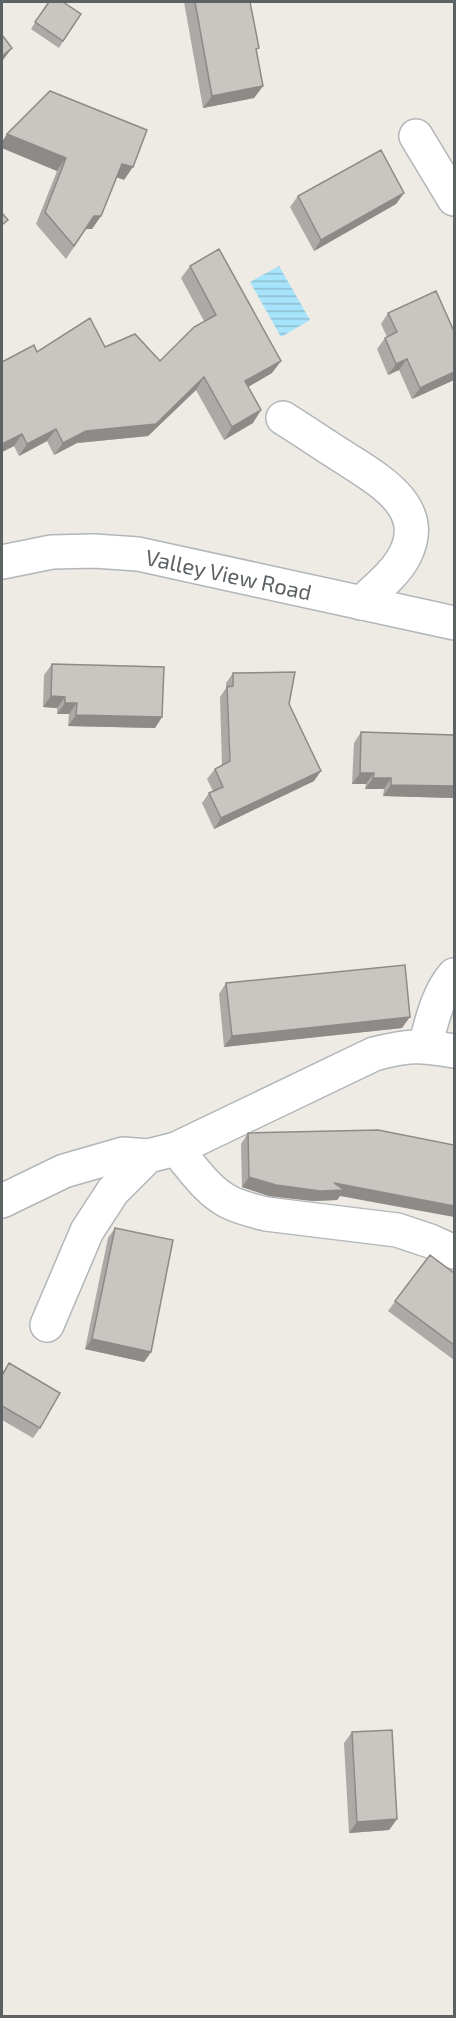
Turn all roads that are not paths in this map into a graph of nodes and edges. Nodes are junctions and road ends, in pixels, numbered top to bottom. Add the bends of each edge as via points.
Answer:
1 (416, 136) dead end
2 (454, 199) edge
3 (283, 418) dead end
4 (2, 562) edge
5 (361, 603) junction
6 (454, 623) edge
7 (454, 975) edge
8 (440, 1048) edge
9 (162, 1152) junction
10 (2, 1202) edge
11 (454, 1252) edge
12 (47, 1325) dead end

1 - 2 street
3 - 5 street via 388,486 406,509 412,531 405,556
4 - 5 street, Valley View Road via 52,552 138,554
5 - 6 street, Valley View Road
7 - 8 street via 438,1003
8 - 9 street via 406,1046 374,1054
9 - 10 street via 123,1154 64,1171
9 - 11 street via 214,1192 246,1209 397,1230
9 - 12 street via 113,1191 87,1231

